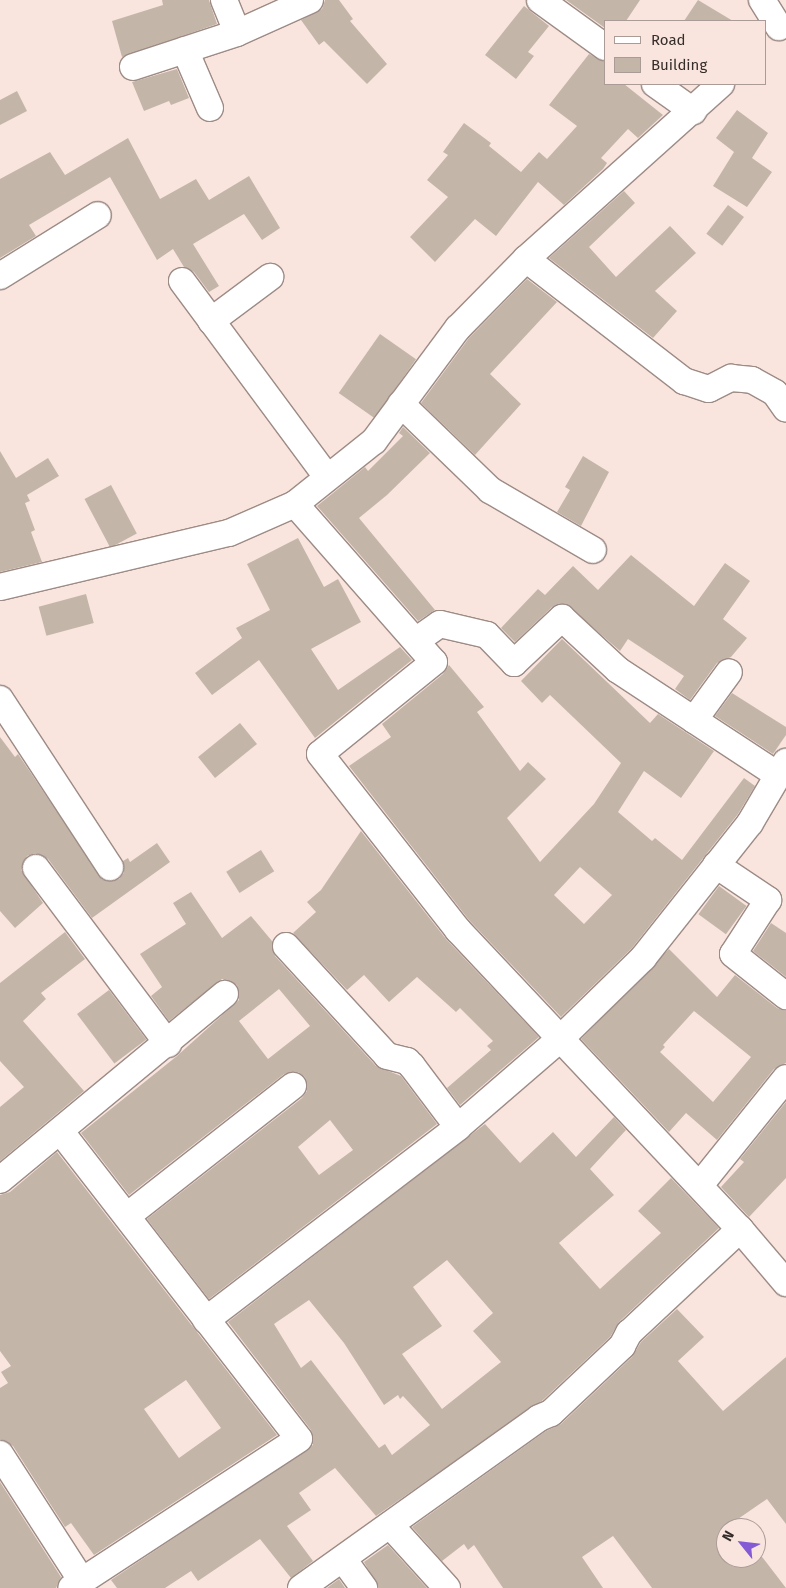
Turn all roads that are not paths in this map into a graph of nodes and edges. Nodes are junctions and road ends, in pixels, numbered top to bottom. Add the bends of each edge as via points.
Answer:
1 (224, 0) edge
2 (310, 0) edge
3 (540, 0) edge
4 (762, 0) edge
5 (237, 33) junction
6 (776, 33) edge
7 (604, 46) edge
8 (185, 50) junction
9 (133, 67) dead end
10 (656, 85) edge
11 (720, 85) edge
12 (210, 108) dead end
13 (693, 111) junction
14 (98, 215) dead end
15 (526, 259) junction
16 (2, 269) edge
17 (270, 277) dead end
18 (182, 281) dead end
19 (211, 321) junction
20 (402, 404) junction
21 (786, 409) edge
22 (328, 477) junction
23 (295, 504) junction
24 (593, 550) dead end
25 (0, 587) edge
26 (417, 640) junction
27 (729, 672) dead end
28 (0, 699) edge
29 (694, 720) junction
30 (782, 768) edge
31 (716, 865) junction
32 (110, 867) dead end
33 (36, 868) dead end
34 (286, 946) dead end
35 (225, 994) dead end
36 (786, 996) edge
37 (561, 1038) junction
38 (168, 1044) junction
39 (786, 1078) edge
40 (293, 1086) dead end
41 (458, 1127) junction
42 (61, 1132) junction
43 (0, 1180) edge
44 (700, 1185) junction
45 (127, 1216) junction
46 (740, 1229) junction
47 (786, 1283) edge
48 (206, 1320) junction
49 (0, 1454) edge
50 (390, 1525) junction
51 (343, 1559) junction
52 (77, 1584) edge
53 (301, 1588) edge
54 (364, 1588) edge
55 (447, 1588) edge

1 - 5 street
2 - 5 street
3 - 7 street
4 - 6 street
5 - 8 street
8 - 9 street
8 - 12 street
10 - 13 street
11 - 13 street
13 - 15 street
14 - 16 street
15 - 20 street via 458,328
15 - 21 street via 684,380 709,388 731,378 752,380 775,393
17 - 19 street
18 - 19 street
19 - 22 street
20 - 22 street via 374,441
20 - 24 street via 490,490
22 - 23 street
23 - 25 street via 229,533
23 - 26 street
26 - 29 street via 440,624 487,635 514,663 562,618 618,670
26 - 37 street via 434,662 320,754 458,930
27 - 29 street
28 - 32 street
29 - 30 street
30 - 31 street via 750,823
31 - 36 street via 768,900 733,954
31 - 37 street via 643,958
33 - 38 street
34 - 41 street via 387,1056 407,1061 412,1066
35 - 38 street
37 - 41 street
37 - 44 street
38 - 42 street
39 - 44 street
40 - 45 street
41 - 48 street
42 - 43 street
42 - 45 street
44 - 46 street
45 - 48 street
46 - 47 street
46 - 50 street via 629,1333 622,1346 551,1413 538,1418
48 - 52 street via 299,1439
49 - 52 street
50 - 51 street
50 - 55 street
51 - 53 street
51 - 54 street

